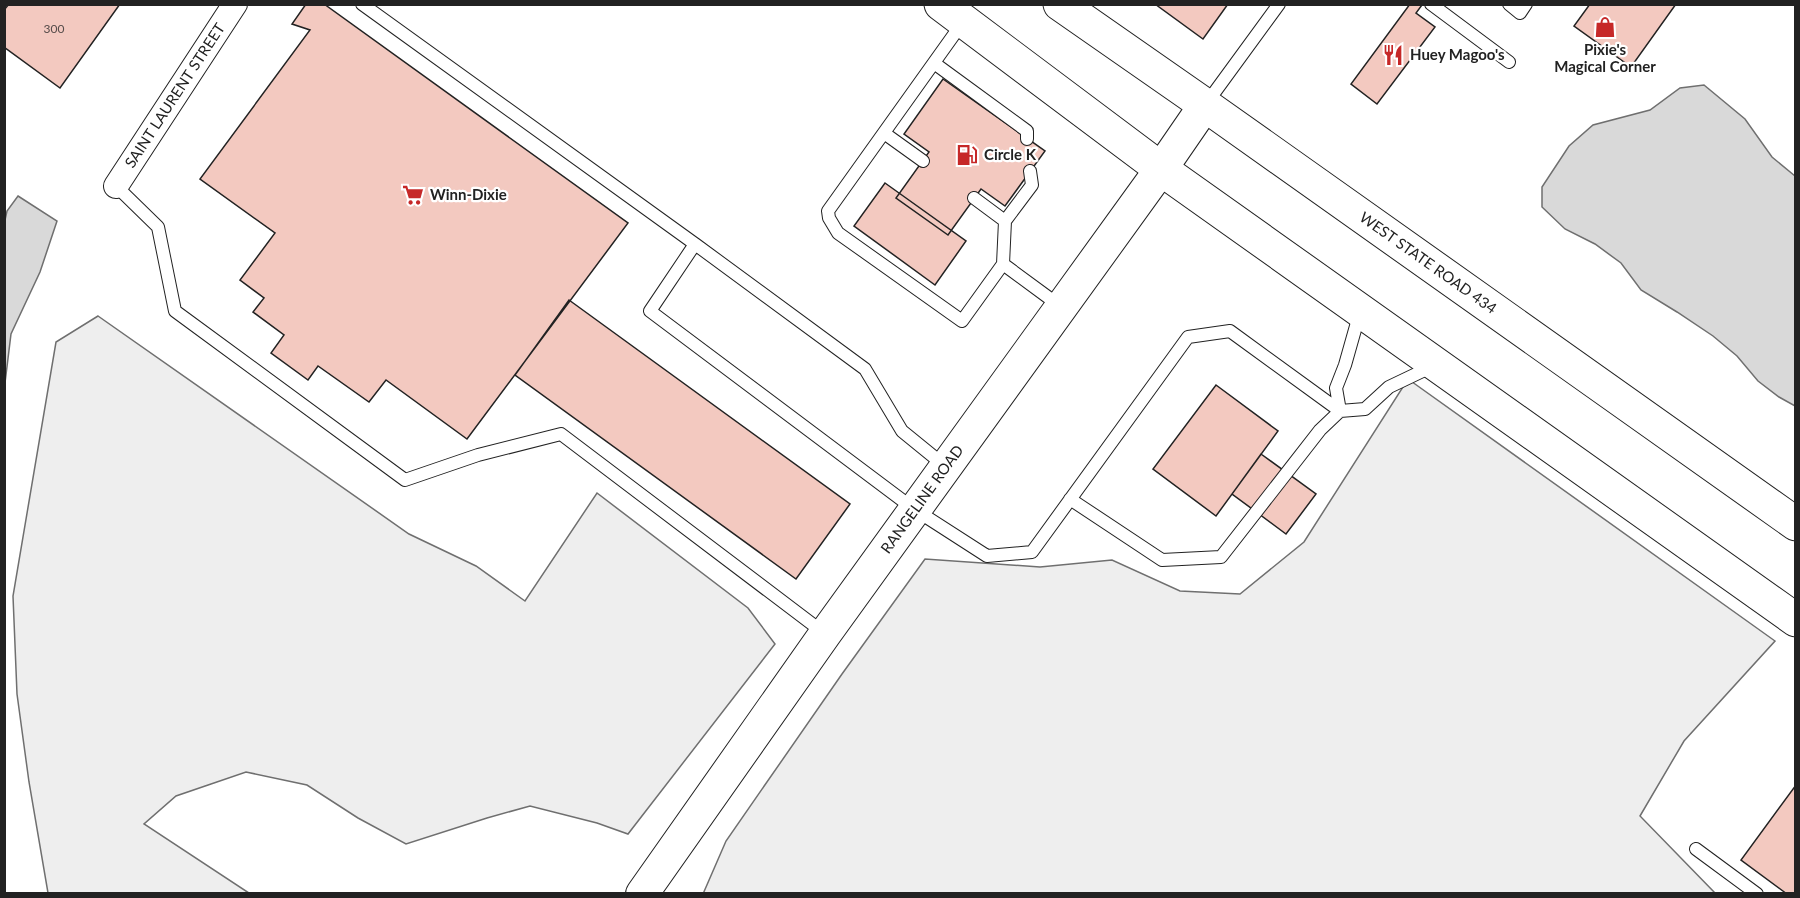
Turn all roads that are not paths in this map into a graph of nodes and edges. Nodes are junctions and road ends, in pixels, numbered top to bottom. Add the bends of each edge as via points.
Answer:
1 (235, 4) edge
2 (362, 4) edge
3 (1060, 4) edge
4 (1279, 4) edge
5 (1431, 4) edge
6 (1509, 4) edge
7 (1526, 4) edge
8 (952, 13) edge
9 (1509, 62) dead end
10 (934, 63) junction
11 (1205, 105) junction
12 (884, 133) junction
13 (1027, 139) dead end
14 (923, 161) dead end
15 (1161, 169) junction
16 (1030, 171) dead end
17 (116, 186) joint
18 (974, 198) dead end
19 (1005, 220) junction
20 (695, 244) junction
21 (1003, 264) junction
22 (1060, 306) junction
23 (1360, 310) junction
24 (1437, 365) junction
25 (1340, 411) junction
26 (945, 466) junction
27 (1070, 500) junction
28 (914, 509) junction
29 (1796, 524) edge
30 (1796, 620) edge
31 (825, 633) junction
32 (1696, 849) dead end
33 (642, 894) edge
34 (1757, 894) edge

1 - 17 street, SAINT LAURENT STREET
2 - 20 lane
3 - 11 main road, WEST STATE ROAD 434
4 - 11 lane
5 - 9 lane
6 - 7 lane via 1520,13
8 - 10 lane
8 - 15 main road
10 - 12 lane
10 - 13 lane via 980,101 1027,131
11 - 15 street, RANGELINE ROAD
11 - 29 main road, WEST STATE ROAD 434
12 - 14 lane
12 - 21 lane via 828,211 838,234 962,321
15 - 22 street, RANGELINE ROAD
15 - 23 main road
16 - 19 lane via 1032,185
17 - 31 lane via 158,227 175,311 405,480 478,455 561,434
18 - 19 lane
19 - 21 lane
20 - 26 lane via 865,369 902,431
20 - 28 lane via 650,311
21 - 22 lane
22 - 26 street, RANGELINE ROAD
23 - 24 main road
23 - 25 lane via 1336,388
24 - 25 lane via 1389,387 1365,409
24 - 30 main road
25 - 27 lane via 1320,430 1221,558 1162,560
25 - 27 lane via 1230,331 1188,337
26 - 28 street, RANGELINE ROAD
27 - 28 lane via 1032,552 987,556
28 - 31 street, RANGELINE ROAD
31 - 33 street, RANGELINE ROAD
32 - 34 lane

